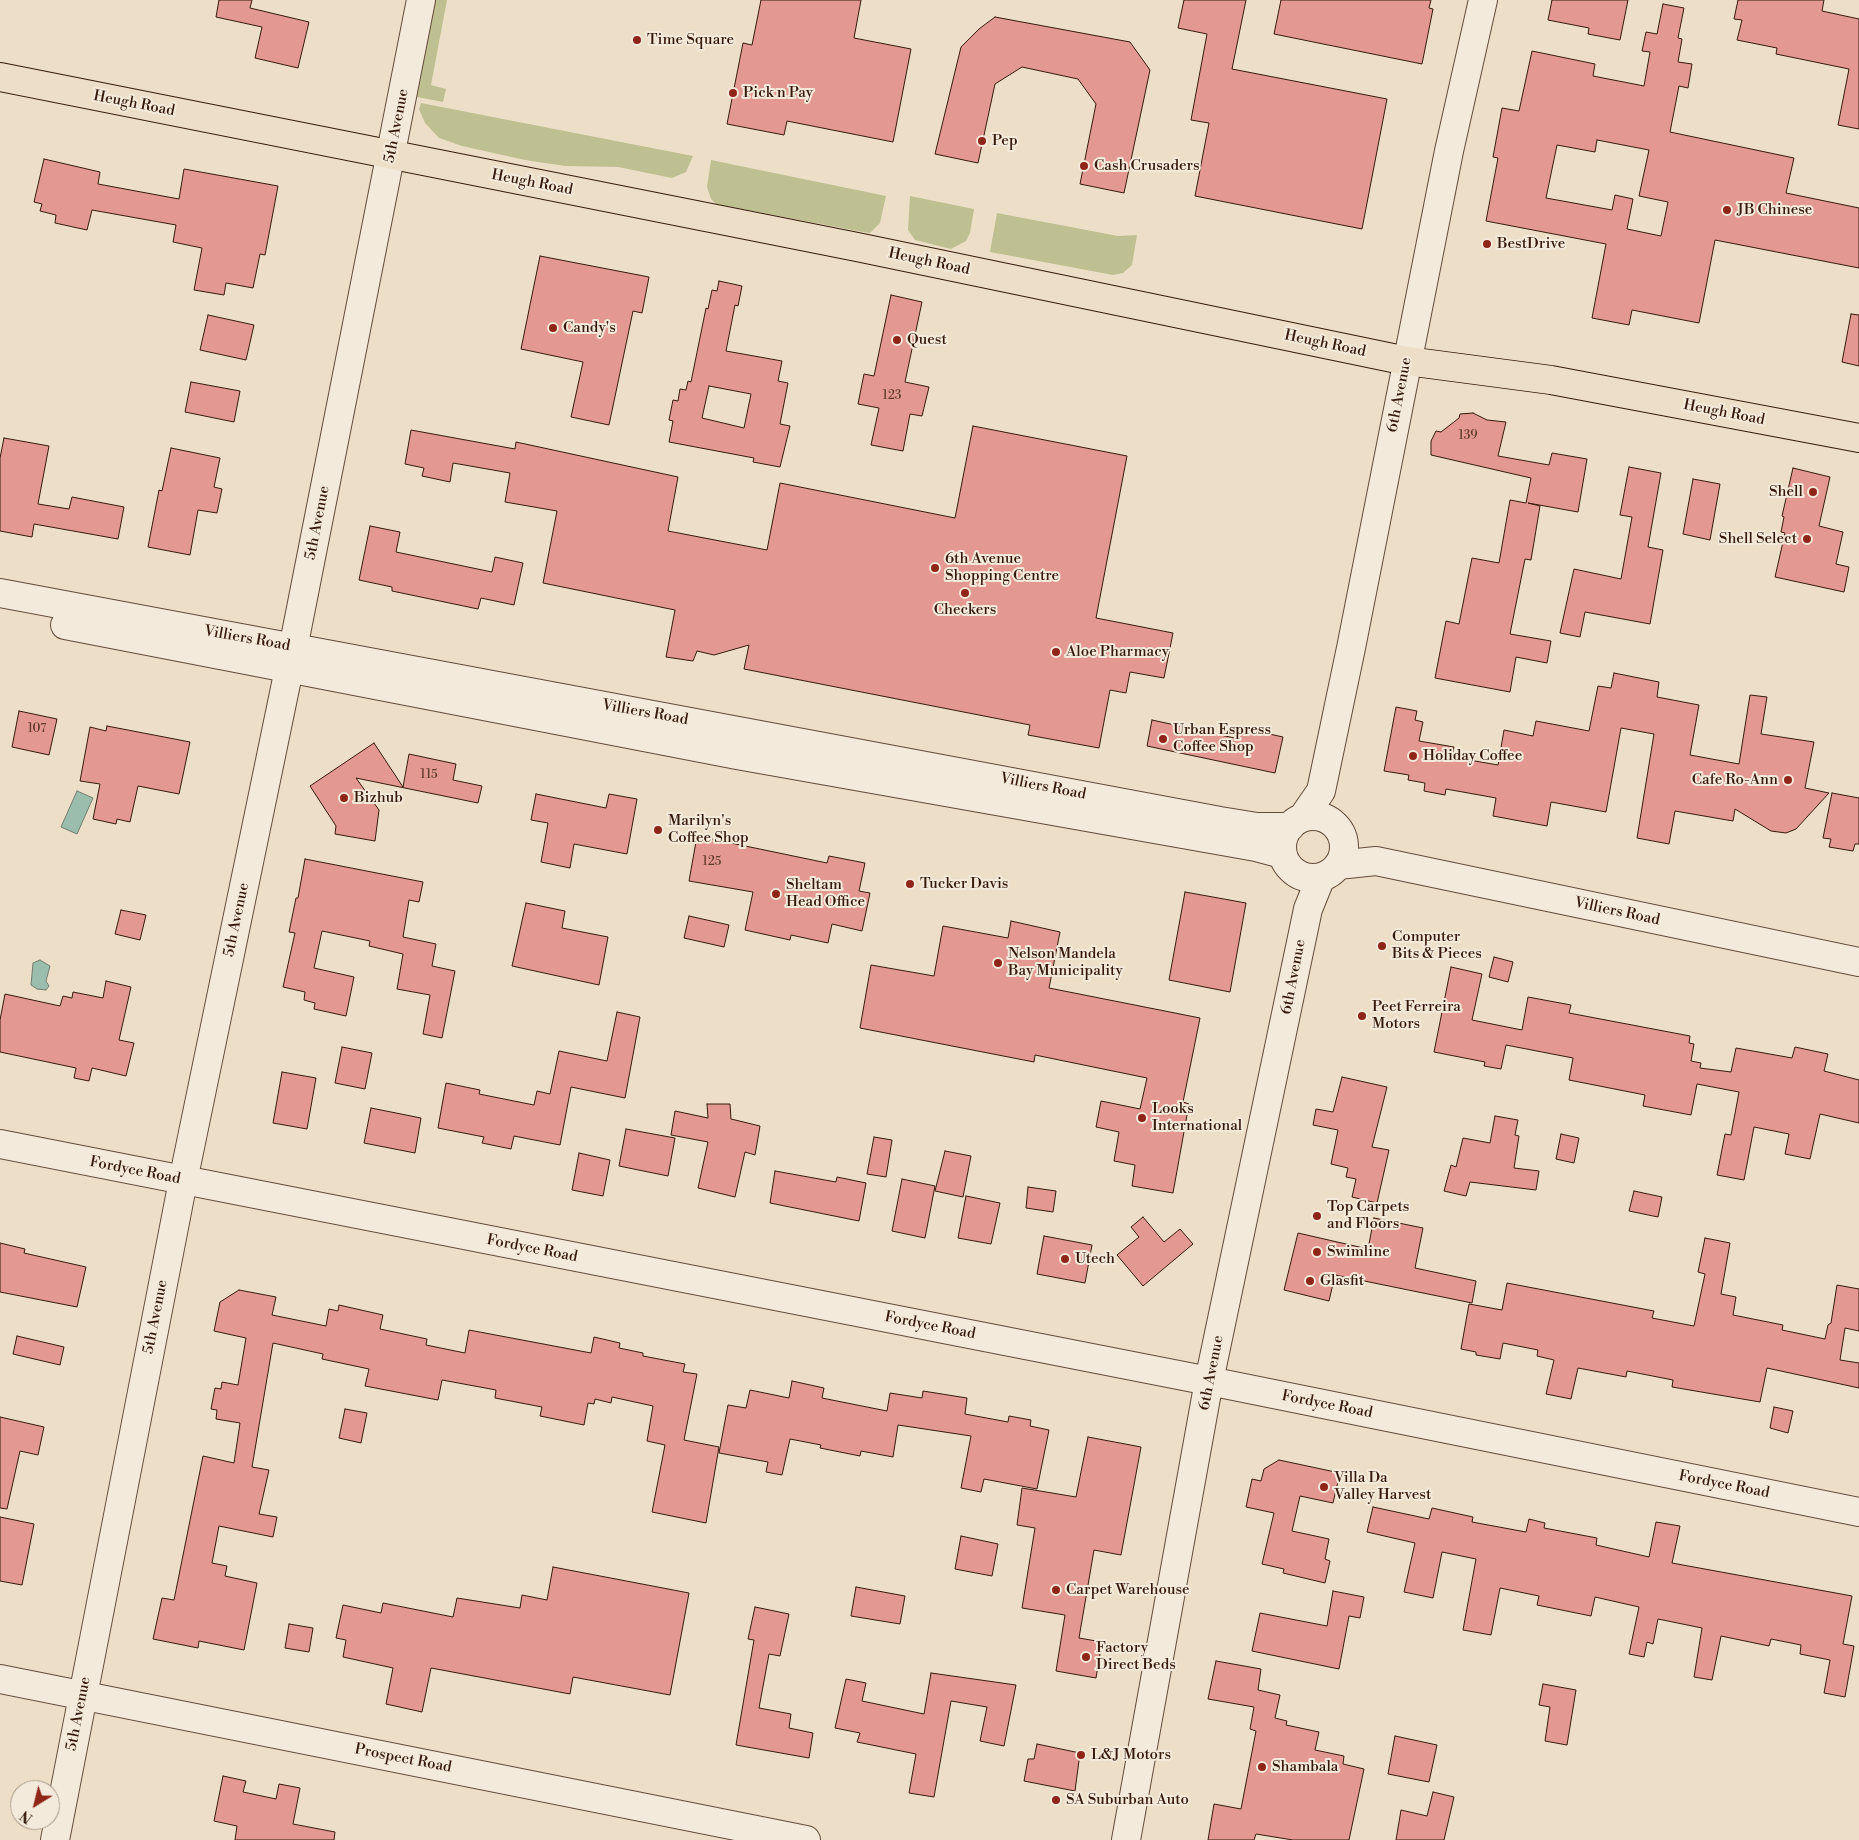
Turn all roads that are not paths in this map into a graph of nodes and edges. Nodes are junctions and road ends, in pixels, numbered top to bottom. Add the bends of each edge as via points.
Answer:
1 (421, 0) edge
2 (1483, 0) edge
3 (0, 77) edge
4 (391, 155) junction
5 (1407, 361) junction
6 (1859, 438) edge
7 (0, 593) edge
8 (16, 609) edge
9 (291, 658) junction
10 (1313, 847) junction
11 (1859, 962) edge
12 (0, 1144) edge
13 (183, 1181) junction
14 (1209, 1381) junction
15 (1859, 1512) edge
16 (0, 1679) edge
17 (82, 1696) junction
18 (55, 1840) edge
19 (806, 1840) edge
20 (1126, 1840) edge

1 - 4 street, 5th Avenue
2 - 5 street, 6th Avenue
3 - 4 main road, Heugh Road
4 - 5 main road, Heugh Road
4 - 9 street, 5th Avenue
5 - 6 main road, Heugh Road via 1551,380
5 - 10 street, 6th Avenue via 1320,791
7 - 8 street, Villiers Road
8 - 9 street, Villiers Road
9 - 10 street, Villiers Road via 1258,827
9 - 13 street, 5th Avenue
10 - 11 street, Villiers Road
10 - 14 street, 6th Avenue via 1308,909
12 - 13 street, Fordyce Road
13 - 14 street, Fordyce Road
13 - 17 street, 5th Avenue
14 - 15 street, Fordyce Road
14 - 20 street, 6th Avenue
16 - 17 street, Prospect Road
17 - 18 street, 5th Avenue
17 - 19 street, Prospect Road

